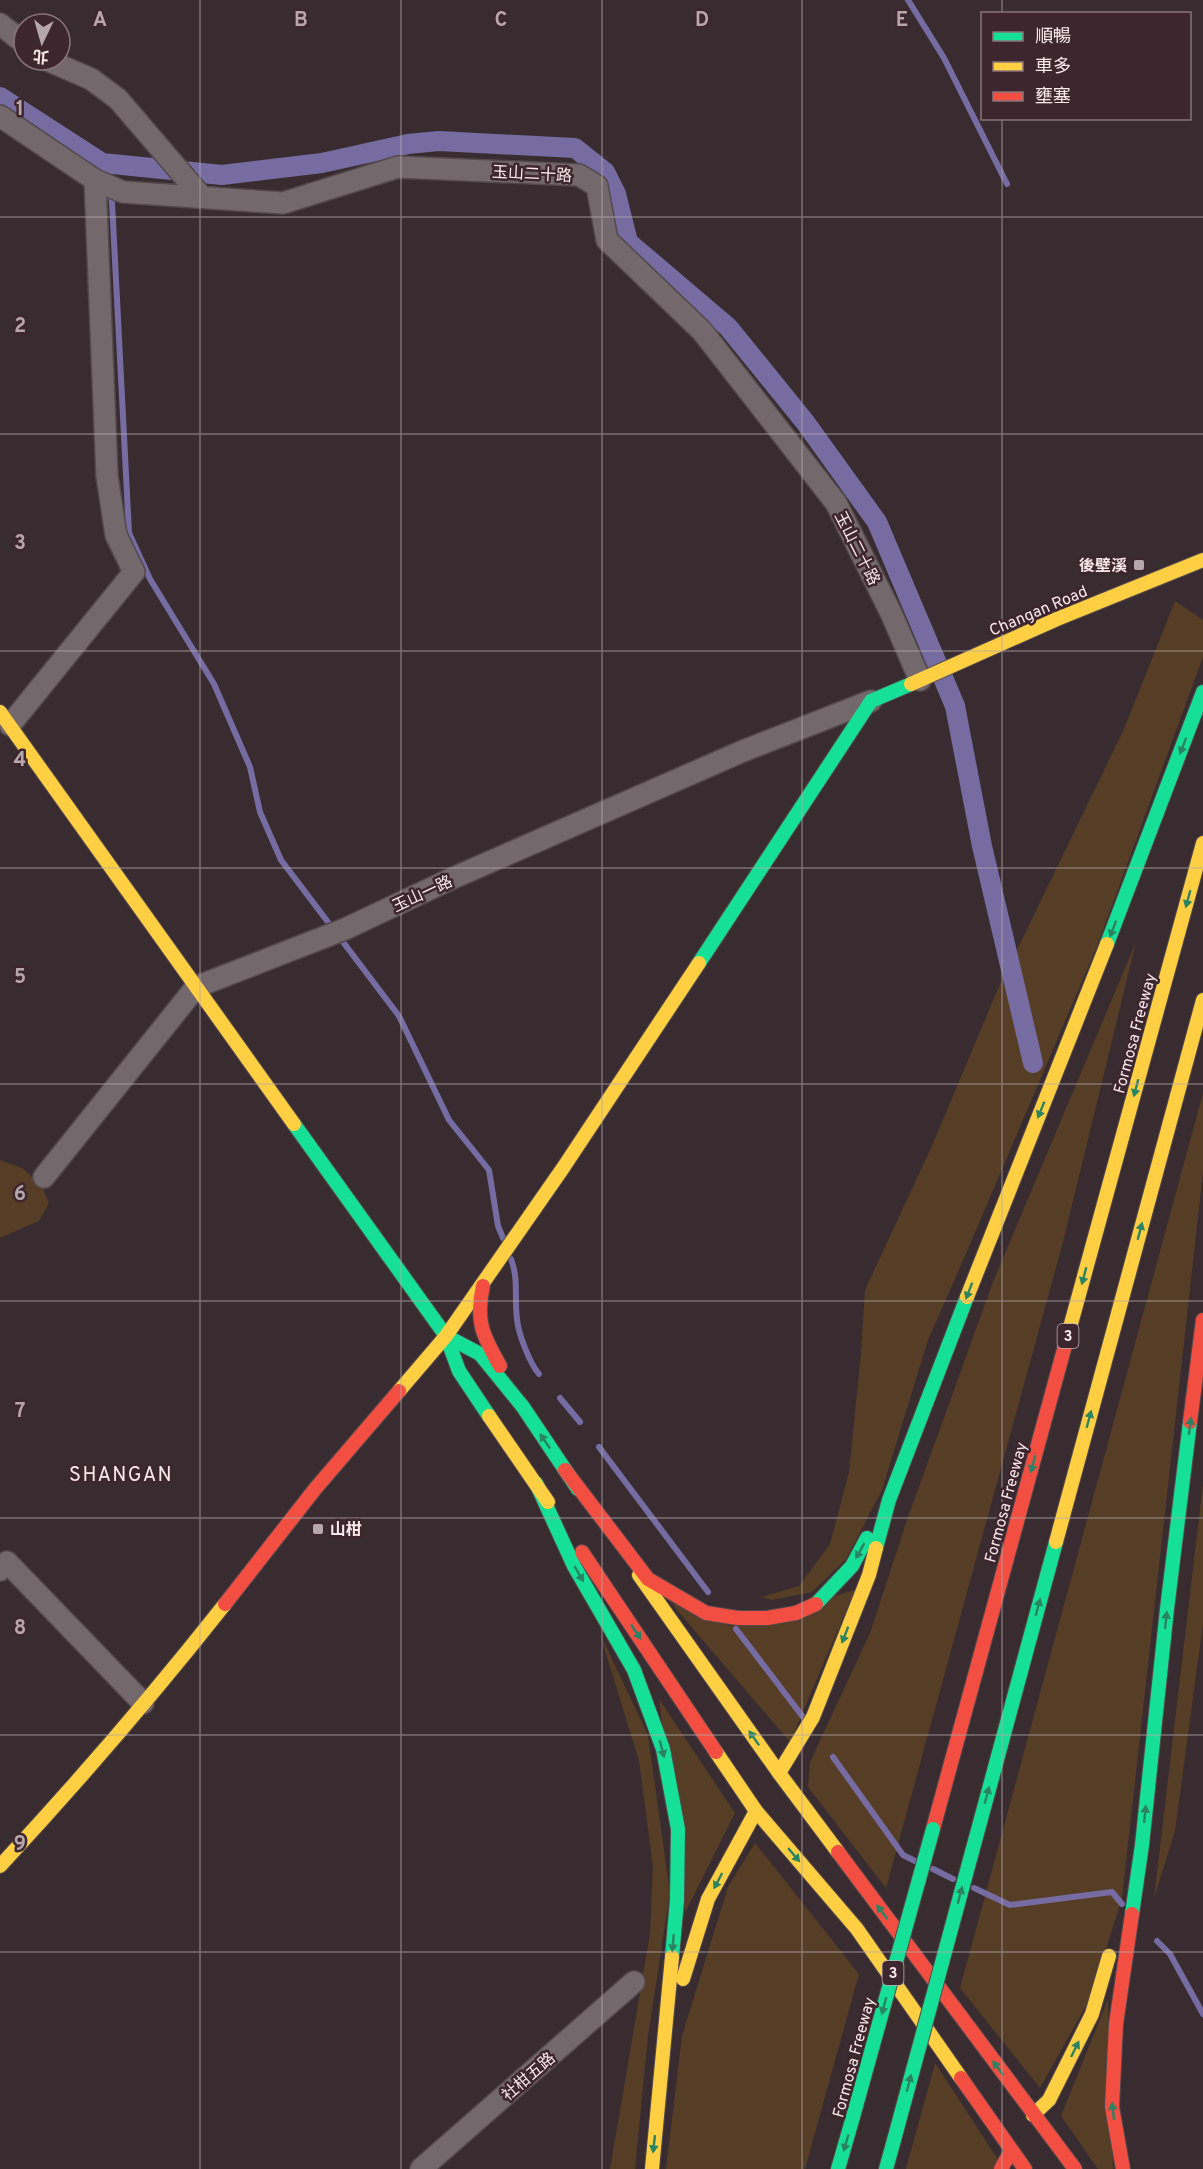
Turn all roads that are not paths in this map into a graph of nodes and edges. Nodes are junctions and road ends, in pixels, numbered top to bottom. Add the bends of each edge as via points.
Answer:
1 (0, 24) edge
2 (12, 34) edge
3 (72, 71) edge
4 (0, 116) edge
5 (104, 183) junction
6 (201, 196) dead end
7 (1203, 560) edge
8 (920, 680) junction
9 (1203, 692) edge
10 (871, 701) junction
11 (5, 718) edge
12 (1203, 843) edge
13 (196, 987) junction
14 (1203, 1000) edge
15 (44, 1177) dead end
16 (484, 1284) junction
17 (1203, 1320) edge
18 (446, 1336) junction
19 (428, 1379) dead end
20 (453, 1389) dead end
21 (400, 1391) junction
22 (523, 1407) junction
23 (502, 1435) junction
24 (565, 1470) junction
25 (536, 1483) junction
26 (889, 1500) junction
27 (0, 1570) edge
28 (144, 1703) junction
29 (776, 1777) junction
30 (758, 1806) junction
31 (1142, 1845) junction
32 (0, 1866) edge
33 (634, 1982) dead end
34 (657, 2119) junction
35 (1028, 2124) junction
36 (1011, 2151) junction
37 (421, 2169) edge
38 (652, 2169) edge
39 (838, 2169) edge
40 (886, 2169) edge
41 (1001, 2169) edge
42 (1025, 2169) edge
43 (1075, 2169) edge
44 (1123, 2169) edge

1 - 2 street
3 - 6 street via 118,99
4 - 5 street, 玉山二十路
5 - 8 street, 玉山二十路 via 123,192 283,203 398,167 579,175 597,186 607,240 702,331 836,503
5 - 11 street via 107,476 116,535 134,572
7 - 8 main road, Changan Road
8 - 10 main road, Changan Road
9 -> 26 main road
10 - 13 street, 玉山一路 via 733,755 336,933
10 - 16 main road
11 - 13 main road
12 -> 39 main road, Formosa Freeway / 3, bridge
13 - 15 street
13 - 18 main road
40 -> 14 main road, bridge
16 - 18 main road
16 - 22 main road via 477,1317
31 -> 17 main road
18 - 21 main road
18 - 22 main road via 480,1354
18 - 23 main road via 459,1371
19 - 21 main road
20 - 23 main road
21 - 28 main road via 315,1489
24 -> 22 main road
23 - 25 main road
26 -> 24 main road via 852,1566 820,1602 796,1613 738,1618 706,1613 648,1579
29 -> 24 main road
25 -> 30 main road
25 -> 34 main road via 574,1566 634,1670 663,1749 678,1829 677,1900
26 -> 29 main road via 869,1575 813,1718
27 - 28 street via 7,1562
28 - 32 main road
35 -> 29 main road
30 -> 34 main road via 708,1899 678,1997
30 -> 36 main road via 857,1929
35 -> 31 main road via 1049,2100 1092,2014
44 -> 31 main road via 1112,2107 1116,2024
33 - 37 street, 社柑五路
34 -> 38 main road
35 - 36 main road
35 - 43 main road
36 - 41 main road
36 - 42 main road

